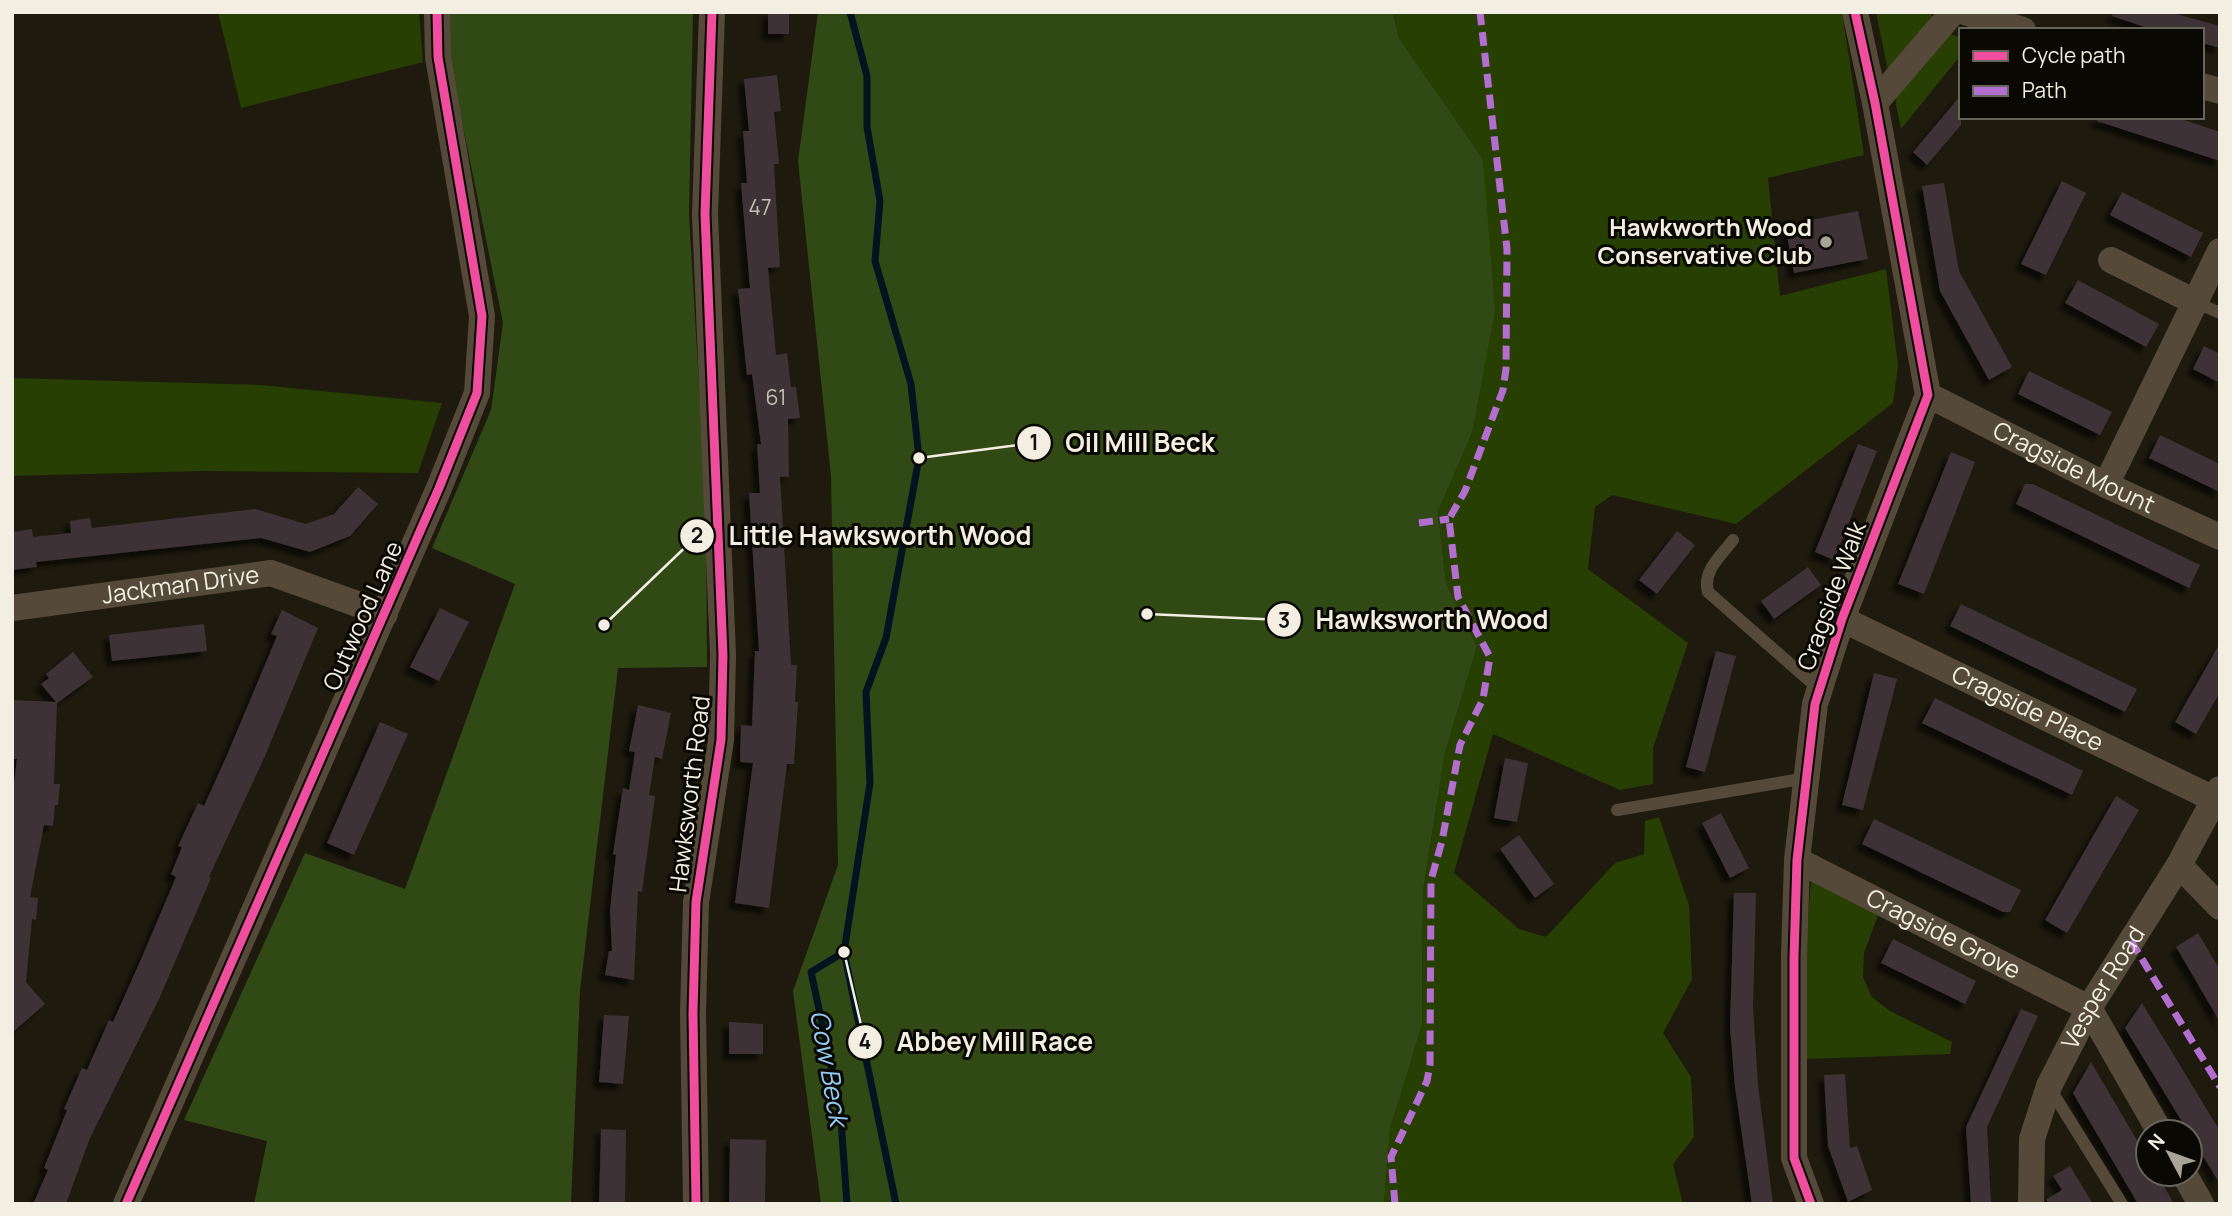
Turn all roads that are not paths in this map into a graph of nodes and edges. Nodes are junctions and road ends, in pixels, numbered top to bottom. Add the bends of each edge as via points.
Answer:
1 (437, 12) edge
2 (712, 12) edge
3 (1854, 12) edge
4 (1953, 12) edge
5 (1965, 12) edge
6 (2017, 28) edge
7 (1875, 103) junction
8 (2220, 251) edge
9 (2111, 260) dead end
10 (2195, 302) junction
11 (2220, 313) edge
12 (1928, 395) junction
13 (2106, 485) junction
14 (2220, 537) edge
15 (1733, 540) dead end
16 (12, 608) edge
17 (385, 614) junction
18 (1842, 619) junction
19 (1819, 690) junction
20 (1807, 778) junction
21 (2217, 794) edge
22 (1617, 810) dead end
23 (1797, 860) junction
24 (2179, 865) junction
25 (2220, 907) edge
26 (2089, 1008) junction
27 (2049, 1086) junction
28 (2152, 1118) edge
29 (2192, 1188) edge
30 (125, 1204) edge
31 (696, 1204) edge
32 (1811, 1204) edge
33 (2031, 1204) edge
34 (2122, 1204) edge
35 (2201, 1204) edge

1 - 17 street, Outwood Lane via 438,57 482,316 477,393
2 - 31 street, Hawksworth Road via 705,214 723,655 721,740 696,902
3 - 7 street
4 - 7 street
5 - 6 street
7 - 12 street
8 - 10 street
9 - 10 street
10 - 11 lane
10 - 13 street
12 - 13 street, Cragside Mount
12 - 18 street, Cragside Walk
13 - 14 street, Cragside Mount
15 - 19 lane via 1710,570 1705,582 1708,592
16 - 17 street, Jackman Drive via 271,573
17 - 30 street, Outwood Lane
18 - 19 street, Cragside Walk
18 - 21 street, Cragside Place
19 - 20 street, Cragside Walk
20 - 22 lane
20 - 23 street, Cragside Walk
21 - 24 street, Vesper Road
23 - 26 street, Cragside Grove
23 - 32 street, Cragside Walk via 1794,1158
24 - 25 street
24 - 26 street, Vesper Road
26 - 27 street, Vesper Road
26 - 28 street
27 - 33 street, Vesper Road via 2032,1139
27 - 34 lane
29 - 35 street

